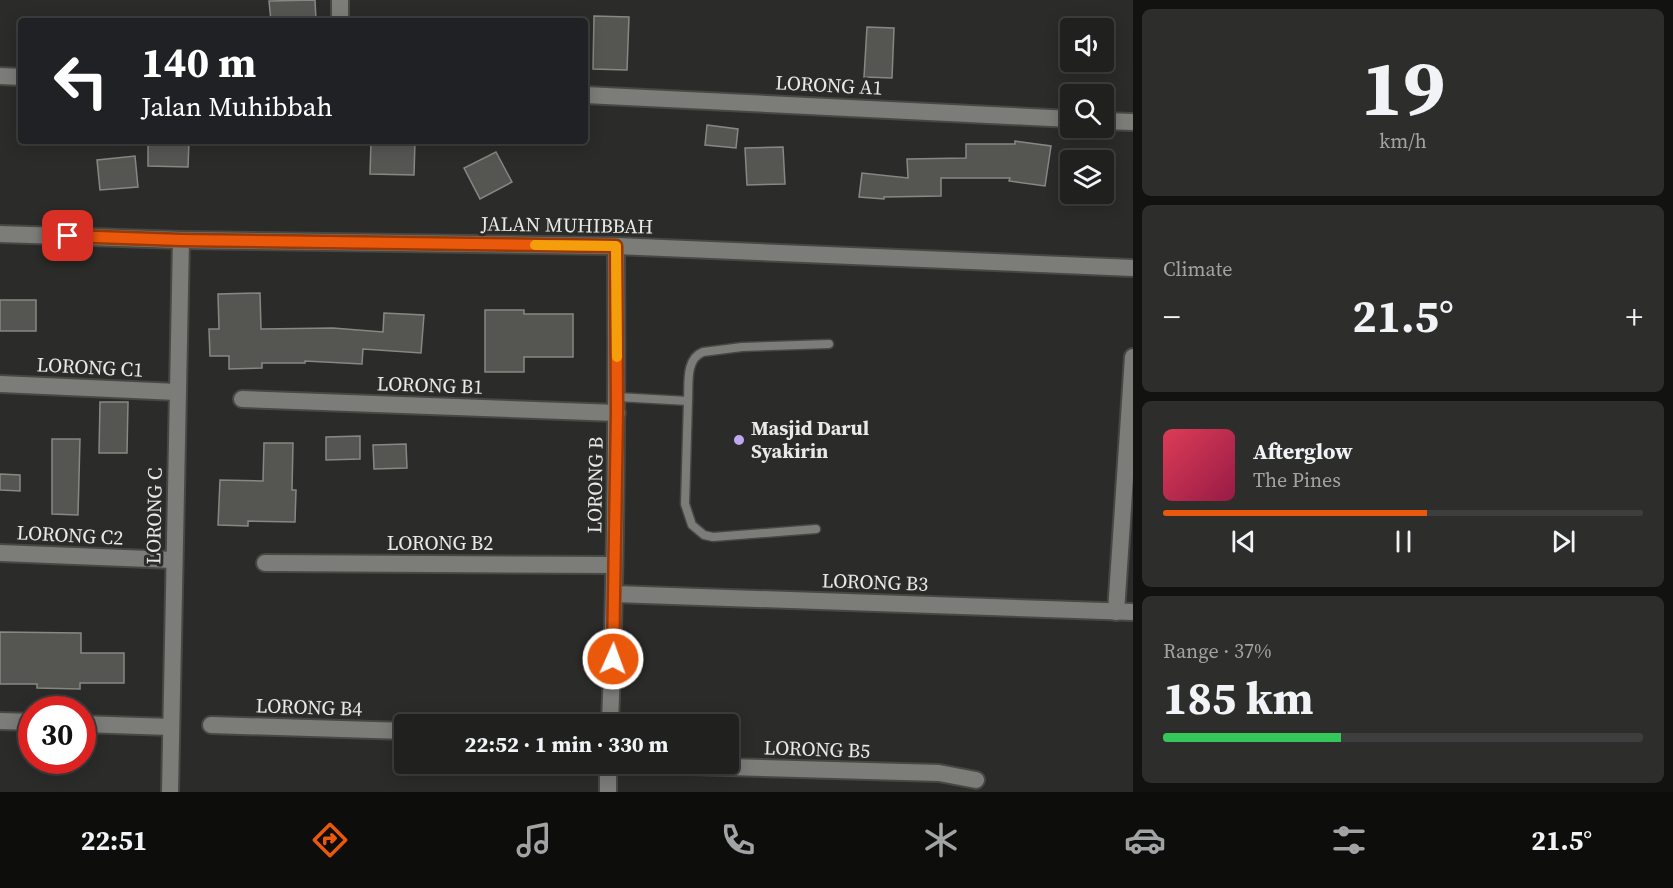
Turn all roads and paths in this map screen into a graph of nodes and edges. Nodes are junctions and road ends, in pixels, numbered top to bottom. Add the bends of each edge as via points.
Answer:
1 (340, 0) edge
2 (340, 18) edge
3 (0, 76) edge
4 (18, 77) edge
5 (588, 95) edge
6 (1060, 118) edge
7 (1114, 121) edge
8 (1133, 122) edge
9 (0, 234) edge
10 (181, 240) junction
11 (616, 246) junction
12 (1133, 268) edge
13 (830, 344) dead end
14 (1133, 357) edge
15 (0, 384) edge
16 (177, 392) junction
17 (242, 399) dead end
18 (688, 400) junction
19 (617, 405) junction
20 (816, 529) dead end
21 (0, 553) edge
22 (174, 560) junction
23 (265, 563) dead end
24 (614, 566) junction
25 (615, 594) junction
26 (1124, 612) edge
27 (610, 714) edge
28 (0, 721) edge
29 (18, 722) edge
30 (96, 724) edge
31 (211, 725) dead end
32 (171, 727) junction
33 (394, 731) edge
34 (739, 768) edge
35 (609, 774) edge
36 (975, 780) dead end
37 (170, 792) edge
38 (608, 792) edge

1 - 2 street
3 - 4 street
5 - 6 street, LORONG A1
7 - 8 street
9 - 10 street, JALAN MUHIBBAH
10 - 11 street, JALAN MUHIBBAH
10 - 16 street, LORONG C
11 - 12 street, JALAN MUHIBBAH
11 - 19 street, LORONG B
13 - 18 lane via 742,347 697,354 690,365
14 - 26 street
15 - 16 street, LORONG C1
16 - 22 street, LORONG C
17 - 19 street, LORONG B1
18 - 19 lane
18 - 20 lane via 685,504 697,531 713,537
19 - 24 street, LORONG B
21 - 22 street, LORONG C2
22 - 32 street, LORONG C
23 - 24 street, LORONG B2
24 - 25 street, LORONG B
25 - 26 street, LORONG B3
25 - 27 street, LORONG B
28 - 29 street
30 - 32 street
31 - 33 street, LORONG B4
32 - 37 street, LORONG C
34 - 36 street, LORONG B5 via 939,774
35 - 38 street

